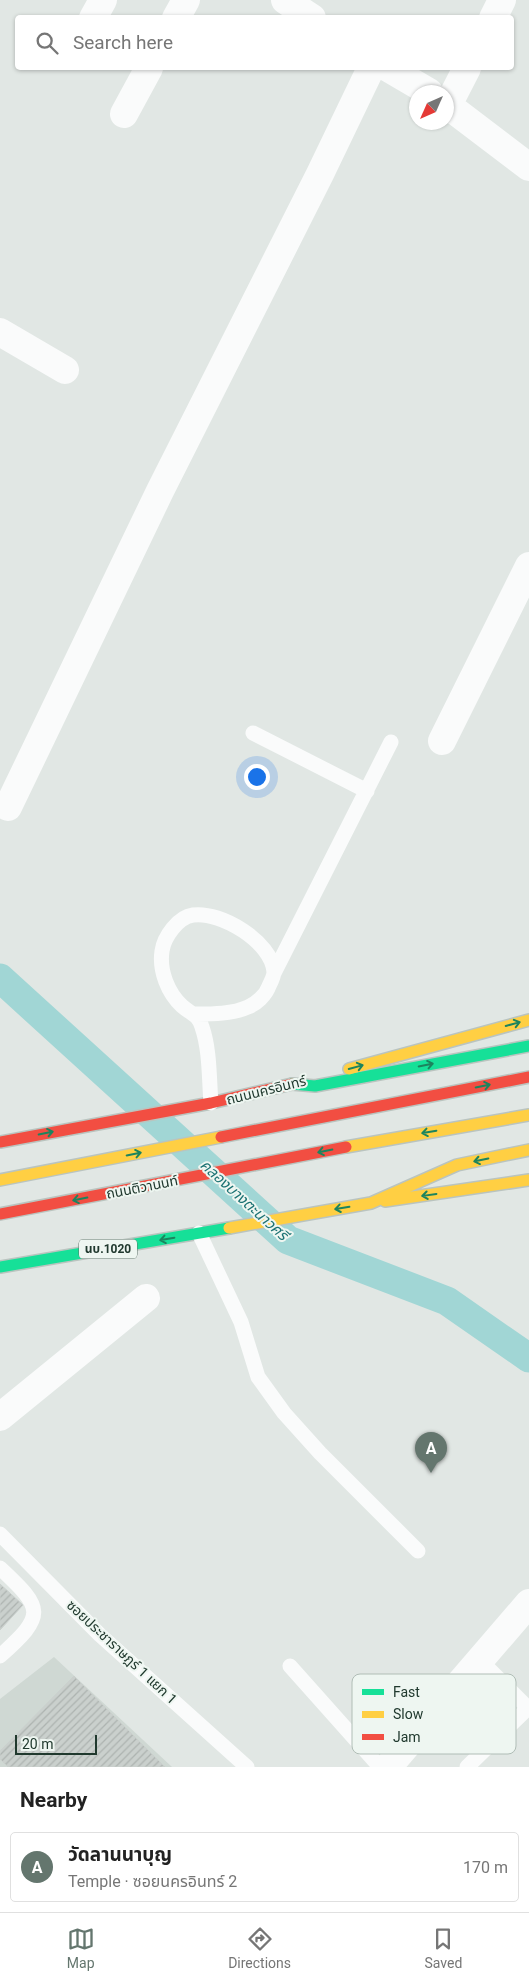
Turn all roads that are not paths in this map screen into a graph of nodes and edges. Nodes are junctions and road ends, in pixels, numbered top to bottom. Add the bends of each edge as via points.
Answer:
1 (103, 0) edge
2 (186, 0) edge
3 (285, 0) edge
4 (502, 0) edge
5 (95, 15) edge
6 (178, 15) edge
7 (308, 15) edge
8 (494, 15) edge
9 (148, 70) edge
10 (370, 70) edge
11 (391, 70) edge
12 (465, 70) edge
13 (416, 85) edge
14 (453, 85) edge
15 (454, 110) edge
16 (124, 114) dead end
17 (529, 167) edge
18 (0, 332) edge
19 (64, 370) dead end
20 (529, 566) edge
21 (253, 733) dead end
22 (442, 741) dead end
23 (391, 742) dead end
24 (367, 791) junction
25 (8, 807) dead end
26 (274, 974) junction
27 (196, 1014) junction
28 (529, 1020) edge
29 (529, 1046) edge
30 (529, 1077) edge
31 (292, 1084) junction
32 (211, 1103) junction
33 (529, 1114) edge
34 (0, 1142) edge
35 (529, 1150) edge
36 (0, 1180) edge
37 (529, 1180) edge
38 (371, 1203) junction
39 (0, 1214) edge
40 (199, 1233) junction
41 (0, 1268) edge
42 (146, 1298) dead end
43 (0, 1418) edge
44 (0, 1534) edge
45 (418, 1551) dead end
46 (0, 1568) edge
47 (529, 1603) edge
48 (0, 1656) edge
49 (480, 1660) junction
50 (290, 1666) dead end
51 (468, 1674) edge
52 (494, 1674) edge
53 (516, 1697) edge
54 (528, 1709) edge
55 (516, 1720) edge
56 (352, 1736) edge
57 (368, 1754) edge
58 (399, 1754) edge
59 (481, 1754) edge
60 (247, 1767) edge
61 (380, 1767) edge
62 (388, 1767) edge
63 (467, 1767) edge

1 - 5 street
2 - 6 street
3 - 7 street
4 - 8 street
9 - 16 street
10 - 25 street via 164,482
11 - 13 street
12 - 14 street
15 - 17 street
18 - 19 street
20 - 22 street
21 - 24 lane
23 - 24 lane
24 - 26 lane
26 - 27 lane via 268,990 249,1007
26 - 27 lane via 271,960 250,935 219,920 191,915 172,929 165,942 162,960 170,992 184,1008
27 - 32 lane via 203,1028
31 -> 28 main road, ถนนนครอินทร์
31 -> 29 main road via 315,1086
36 -> 30 main road
31 - 32 main road, ถนนนครอินทร์
34 -> 32 main road, ถนนนครอินทร์
33 -> 39 main road, ถนนติวานนท์
35 -> 38 main road via 457,1165
37 -> 38 main road, นบ.1020
38 -> 40 main road, นบ.1020
40 -> 41 main road, นบ.1020
40 - 45 lane via 241,1322 258,1377 284,1413 320,1453
42 - 43 street
44 - 60 lane, ซอยประชาราษฎร์ 1 แยก 1 via 100,1635
46 - 48 lane via 25,1593 34,1607 35,1616
47 - 49 street
49 - 51 street
49 - 52 lane
50 - 56 lane
53 - 54 lane
54 - 55 lane
57 - 61 lane
58 - 62 street
59 - 63 lane

